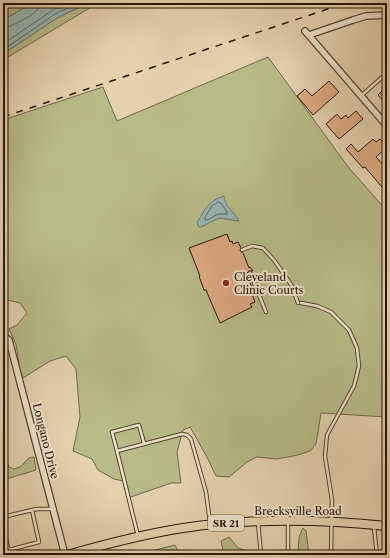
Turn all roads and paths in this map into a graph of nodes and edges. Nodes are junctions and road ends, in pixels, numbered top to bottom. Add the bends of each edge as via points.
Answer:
1 (387, 14) edge
2 (387, 73) edge
3 (361, 96) junction
4 (387, 126) edge
5 (242, 250) dead end
6 (250, 273) dead end
7 (266, 312) dead end
8 (3, 335) edge
9 (144, 443) junction
10 (117, 450) junction
11 (53, 509) junction
12 (32, 510) junction
13 (3, 517) edge
14 (257, 521) junction
15 (288, 521) junction
16 (332, 522) junction
17 (373, 524) junction
18 (210, 525) junction
19 (387, 526) edge
20 (3, 527) edge
21 (139, 536) junction
22 (9, 550) junction
23 (10, 555) edge
24 (66, 555) edge
25 (261, 555) edge
26 (288, 555) edge
27 (331, 555) edge
28 (378, 555) edge

1 - 3 street via 366,16 307,33
2 - 3 lane
3 - 4 street
5 - 16 lane via 252,246 262,248 284,273 300,303 331,312 349,330 357,348 359,366 354,386 327,435 325,456 332,500
6 - 7 lane
8 - 11 street, Longano Drive via 9,340
9 - 10 lane
9 - 10 lane via 139,425 112,432
9 - 18 lane via 182,434 191,439 206,492
10 - 21 lane
11 - 12 lane
11 - 24 street, Longano Drive
12 - 13 lane
12 - 22 lane via 39,542
14 - 15 main road, Brecksville Road / SR 21
14 - 18 main road, Brecksville Road / SR 21
14 - 25 lane
15 - 16 main road, Brecksville Road / SR 21
15 - 26 lane
16 - 17 main road, Brecksville Road / SR 21
16 - 27 lane
17 - 19 main road, Brecksville Road / SR 21
17 - 28 lane
18 - 21 main road, Brecksville Road / SR 21
20 - 22 lane
21 - 24 main road, Brecksville Road / SR 21
22 - 23 lane

